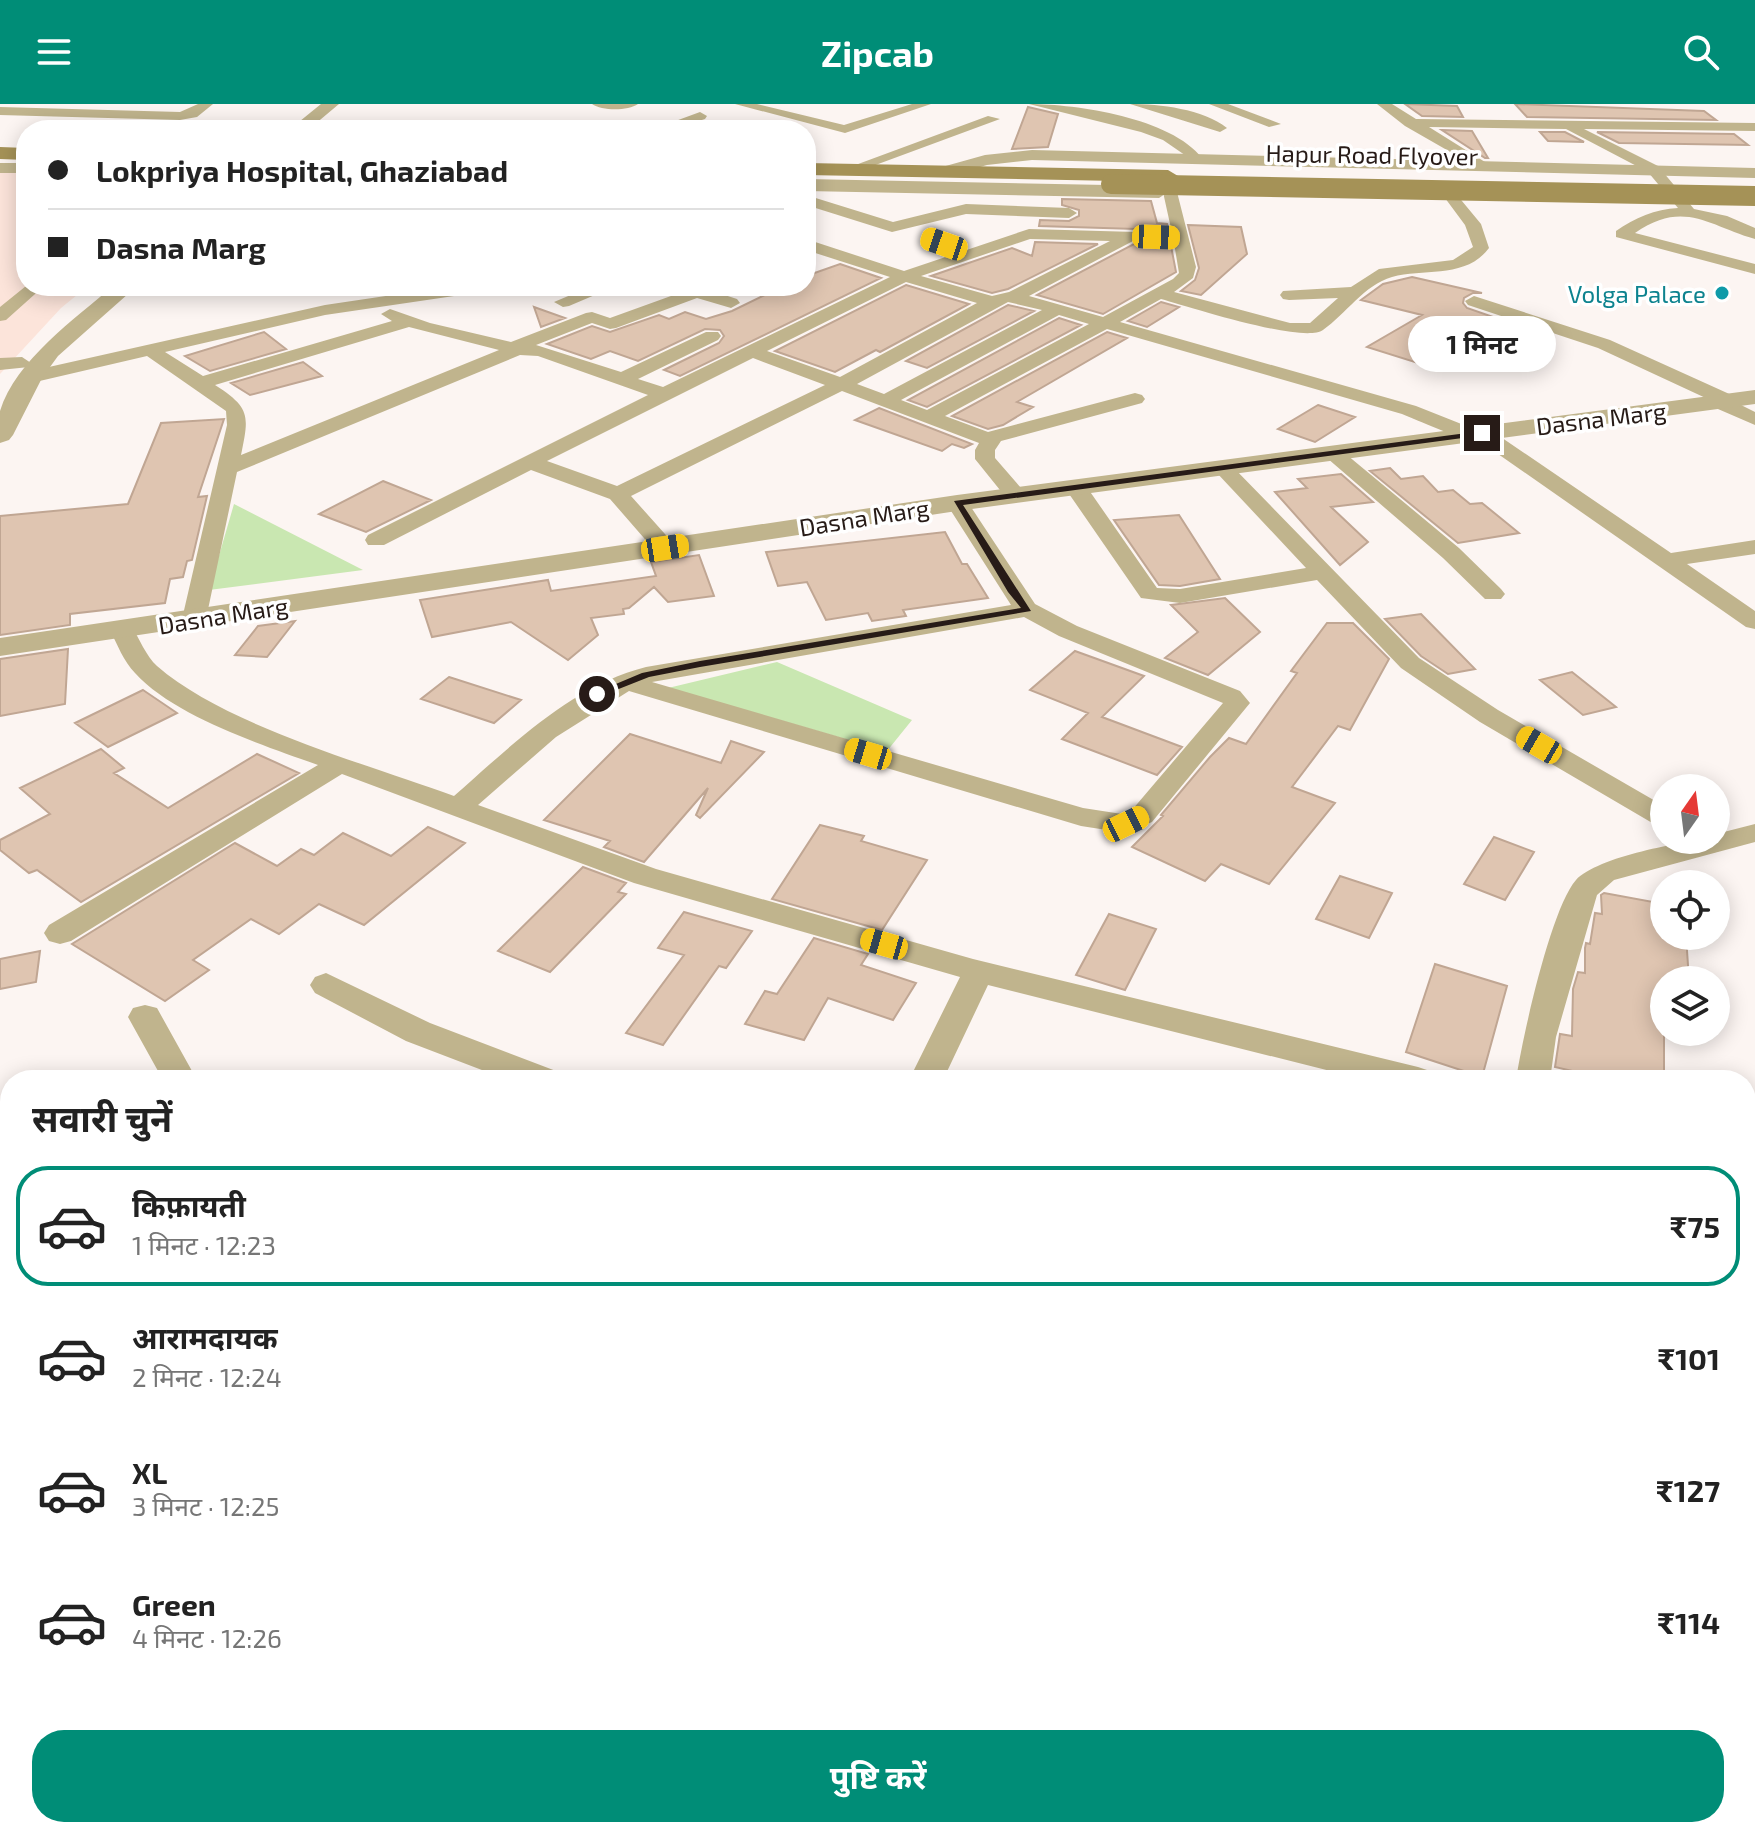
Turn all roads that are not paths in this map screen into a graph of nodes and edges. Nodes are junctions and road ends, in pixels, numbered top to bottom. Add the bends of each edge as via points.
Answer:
1 (38, 104) edge
2 (126, 104) edge
3 (207, 104) edge
4 (331, 104) edge
5 (350, 104) edge
6 (598, 104) edge
7 (632, 104) edge
8 (741, 104) edge
9 (925, 104) edge
10 (1035, 104) edge
11 (1118, 104) edge
12 (1136, 104) edge
13 (1215, 104) edge
14 (1383, 104) edge
15 (622, 105) edge
16 (0, 111) edge
17 (24, 111) junction
18 (1538, 111) dead end
19 (110, 114) junction
20 (700, 116) dead end
21 (1086, 116) junction
22 (993, 119) dead end
23 (310, 120) edge
24 (330, 120) edge
25 (688, 120) edge
26 (808, 120) edge
27 (816, 122) edge
28 (1410, 123) junction
29 (1274, 124) dead end
30 (1565, 125) junction
31 (0, 126) edge
32 (1755, 127) edge
33 (1220, 128) dead end
34 (1195, 158) junction
35 (1480, 165) junction
36 (986, 166) junction
37 (816, 167) edge
38 (857, 167) junction
39 (816, 168) edge
40 (1653, 169) junction
41 (1755, 173) edge
42 (938, 175) junction
43 (816, 178) edge
44 (902, 179) junction
45 (1110, 179) junction
46 (816, 184) edge
47 (1075, 187) junction
48 (1755, 188) edge
49 (1170, 192) junction
50 (1755, 196) edge
51 (1452, 198) junction
52 (816, 203) edge
53 (1755, 204) edge
54 (1677, 207) junction
55 (1083, 214) dead end
56 (892, 227) junction
57 (864, 233) dead end
58 (1755, 234) edge
59 (918, 235) dead end
60 (1132, 236) junction
61 (1181, 238) junction
62 (837, 239) dead end
63 (816, 243) edge
64 (944, 244) dead end
65 (816, 247) edge
66 (970, 253) junction
67 (845, 259) junction
68 (817, 268) dead end
69 (1755, 269) edge
70 (908, 275) junction
71 (1355, 292) junction
72 (1161, 294) junction
73 (1289, 295) dead end
74 (24, 296) edge
75 (88, 296) edge
76 (114, 296) edge
77 (418, 296) edge
78 (580, 296) edge
79 (674, 296) edge
80 (710, 296) edge
81 (1013, 297) junction
82 (1474, 301) dead end
83 (563, 302) dead end
84 (992, 302) junction
85 (369, 303) junction
86 (731, 303) dead end
87 (1058, 309) junction
88 (0, 316) edge
89 (408, 322) junction
90 (1105, 323) junction
91 (712, 336) dead end
92 (910, 347) junction
93 (148, 349) junction
94 (515, 349) junction
95 (751, 351) junction
96 (957, 363) junction
97 (18, 368) edge
98 (622, 379) junction
99 (200, 383) junction
100 (842, 384) junction
101 (0, 389) edge
102 (664, 394) junction
103 (1755, 397) edge
104 (1135, 399) dead end
105 (887, 400) junction
106 (1724, 402) junction
107 (930, 416) junction
108 (1755, 419) edge
109 (1477, 434) junction
110 (0, 435) edge
111 (988, 438) junction
112 (1334, 454) junction
113 (529, 462) junction
114 (228, 468) junction
115 (1223, 468) junction
116 (1076, 488) junction
117 (618, 494) junction
118 (1016, 495) junction
119 (957, 503) junction
120 (376, 540) dead end
121 (1755, 547) edge
122 (665, 548) junction
123 (1664, 561) junction
124 (1321, 572) junction
125 (1493, 594) dead end
126 (1027, 609) junction
127 (194, 619) junction
128 (1755, 622) edge
129 (122, 630) junction
130 (0, 647) edge
131 (625, 682) junction
132 (340, 764) junction
133 (460, 806) junction
134 (1650, 810) edge
135 (1755, 833) edge
136 (1730, 838) edge
137 (1667, 854) edge
138 (60, 933) dead end
139 (979, 971) junction
140 (326, 985) dead end
141 (145, 1017) dead end
142 (174, 1070) edge
143 (518, 1070) edge
144 (931, 1070) edge
145 (1378, 1070) edge
146 (1534, 1070) edge

1 - 17 street
2 - 19 street
3 - 19 street via 188,115
4 - 23 street
5 - 24 street
6 - 15 street
7 - 15 street
8 - 26 street
9 - 27 street via 845,129
10 - 21 street
11 - 21 street
12 - 33 street
13 - 29 street
14 - 28 street
16 - 17 street
17 - 19 street
17 - 31 street
18 - 30 street
20 - 25 street
21 - 34 street via 1159,133
22 - 38 street
28 - 30 street
28 - 35 street
30 - 32 street
30 - 40 street
34 - 35 street
34 - 36 street via 1032,155
35 - 40 street
36 - 42 main road, Hapur Road Flyover
36 - 45 main road, Hapur Road Flyover
37 - 38 street
38 - 42 street via 912,167
39 - 44 main road
40 - 41 street
40 - 54 street
42 - 44 main road
42 - 47 main road, Hapur Road Flyover
43 - 44 main road
44 - 46 street
44 - 47 street
45 - 47 main road, Hapur Road Flyover
45 - 48 main road, Hapur Road Flyover
45 - 50 main road, Hapur Road Flyover, bridge
47 - 49 street
49 - 51 street
49 - 61 street via 1168,218
51 - 54 street
51 - 71 street via 1479,236 1481,248 1474,256 1457,264 1385,273
52 - 56 street
53 - 54 street
54 - 58 street via 1724,217
54 - 69 street via 1622,234
55 - 56 street via 966,209
56 - 57 street
56 - 59 street
60 - 61 street
60 - 66 street via 1029,234
60 - 81 street
61 - 72 street via 1187,274
62 - 63 street
64 - 66 street
65 - 67 street
66 - 70 street
67 - 68 street
67 - 70 street
70 - 84 street
70 - 95 street
71 - 72 street via 1308,329
71 - 73 street
72 - 90 street
74 - 88 street
75 - 97 street
76 - 97 street via 50,351
77 - 85 street
78 - 83 street
79 - 94 street via 610,324 592,317
80 - 86 street
81 - 84 street
81 - 87 street
82 - 106 street via 1604,344
84 - 92 street
85 - 89 street
85 - 93 street
87 - 90 street
87 - 96 street
89 - 94 street
89 - 99 street
90 - 107 street
90 - 109 street
91 - 98 street
92 - 96 street
92 - 100 street
93 - 97 street
93 - 99 street
94 - 98 street via 541,351
94 - 114 street
95 - 100 street
95 - 102 street
96 - 105 street
97 - 101 street
97 - 110 street
98 - 102 street
99 - 114 street via 236,411
100 - 105 street
100 - 117 street
102 - 113 street
103 - 106 street, Dasna Marg
104 - 111 street
105 - 107 street
106 - 108 street
106 - 109 street, Dasna Marg
107 - 111 street
109 - 112 street, Dasna Marg
109 - 123 street
111 - 118 street via 992,443 985,459
112 - 115 street, Dasna Marg
112 - 125 street
113 - 117 street
113 - 120 street
114 - 127 street
115 - 116 street, Dasna Marg
115 - 124 street
116 - 118 street, Dasna Marg
116 - 124 street via 1149,593 1180,596
117 - 122 street
118 - 119 street, Dasna Marg
119 - 122 street, Dasna Marg
119 - 126 street
121 - 123 street
122 - 127 street, Dasna Marg
123 - 128 street
124 - 134 street via 1410,663 1447,690
126 - 131 street via 700,664
126 - 131 street via 1237,703 1142,816 1126,824 1081,817
127 - 129 street, Dasna Marg
129 - 130 street, Dasna Marg
129 - 132 street via 144,668 178,693 267,737
131 - 133 street via 561,718
132 - 133 street
132 - 138 street
133 - 139 street via 645,876
135 - 136 street
137 - 146 street via 1604,873 1586,888 1577,903 1539,1037
139 - 144 street
139 - 145 street
140 - 143 street via 418,1032
141 - 142 street

